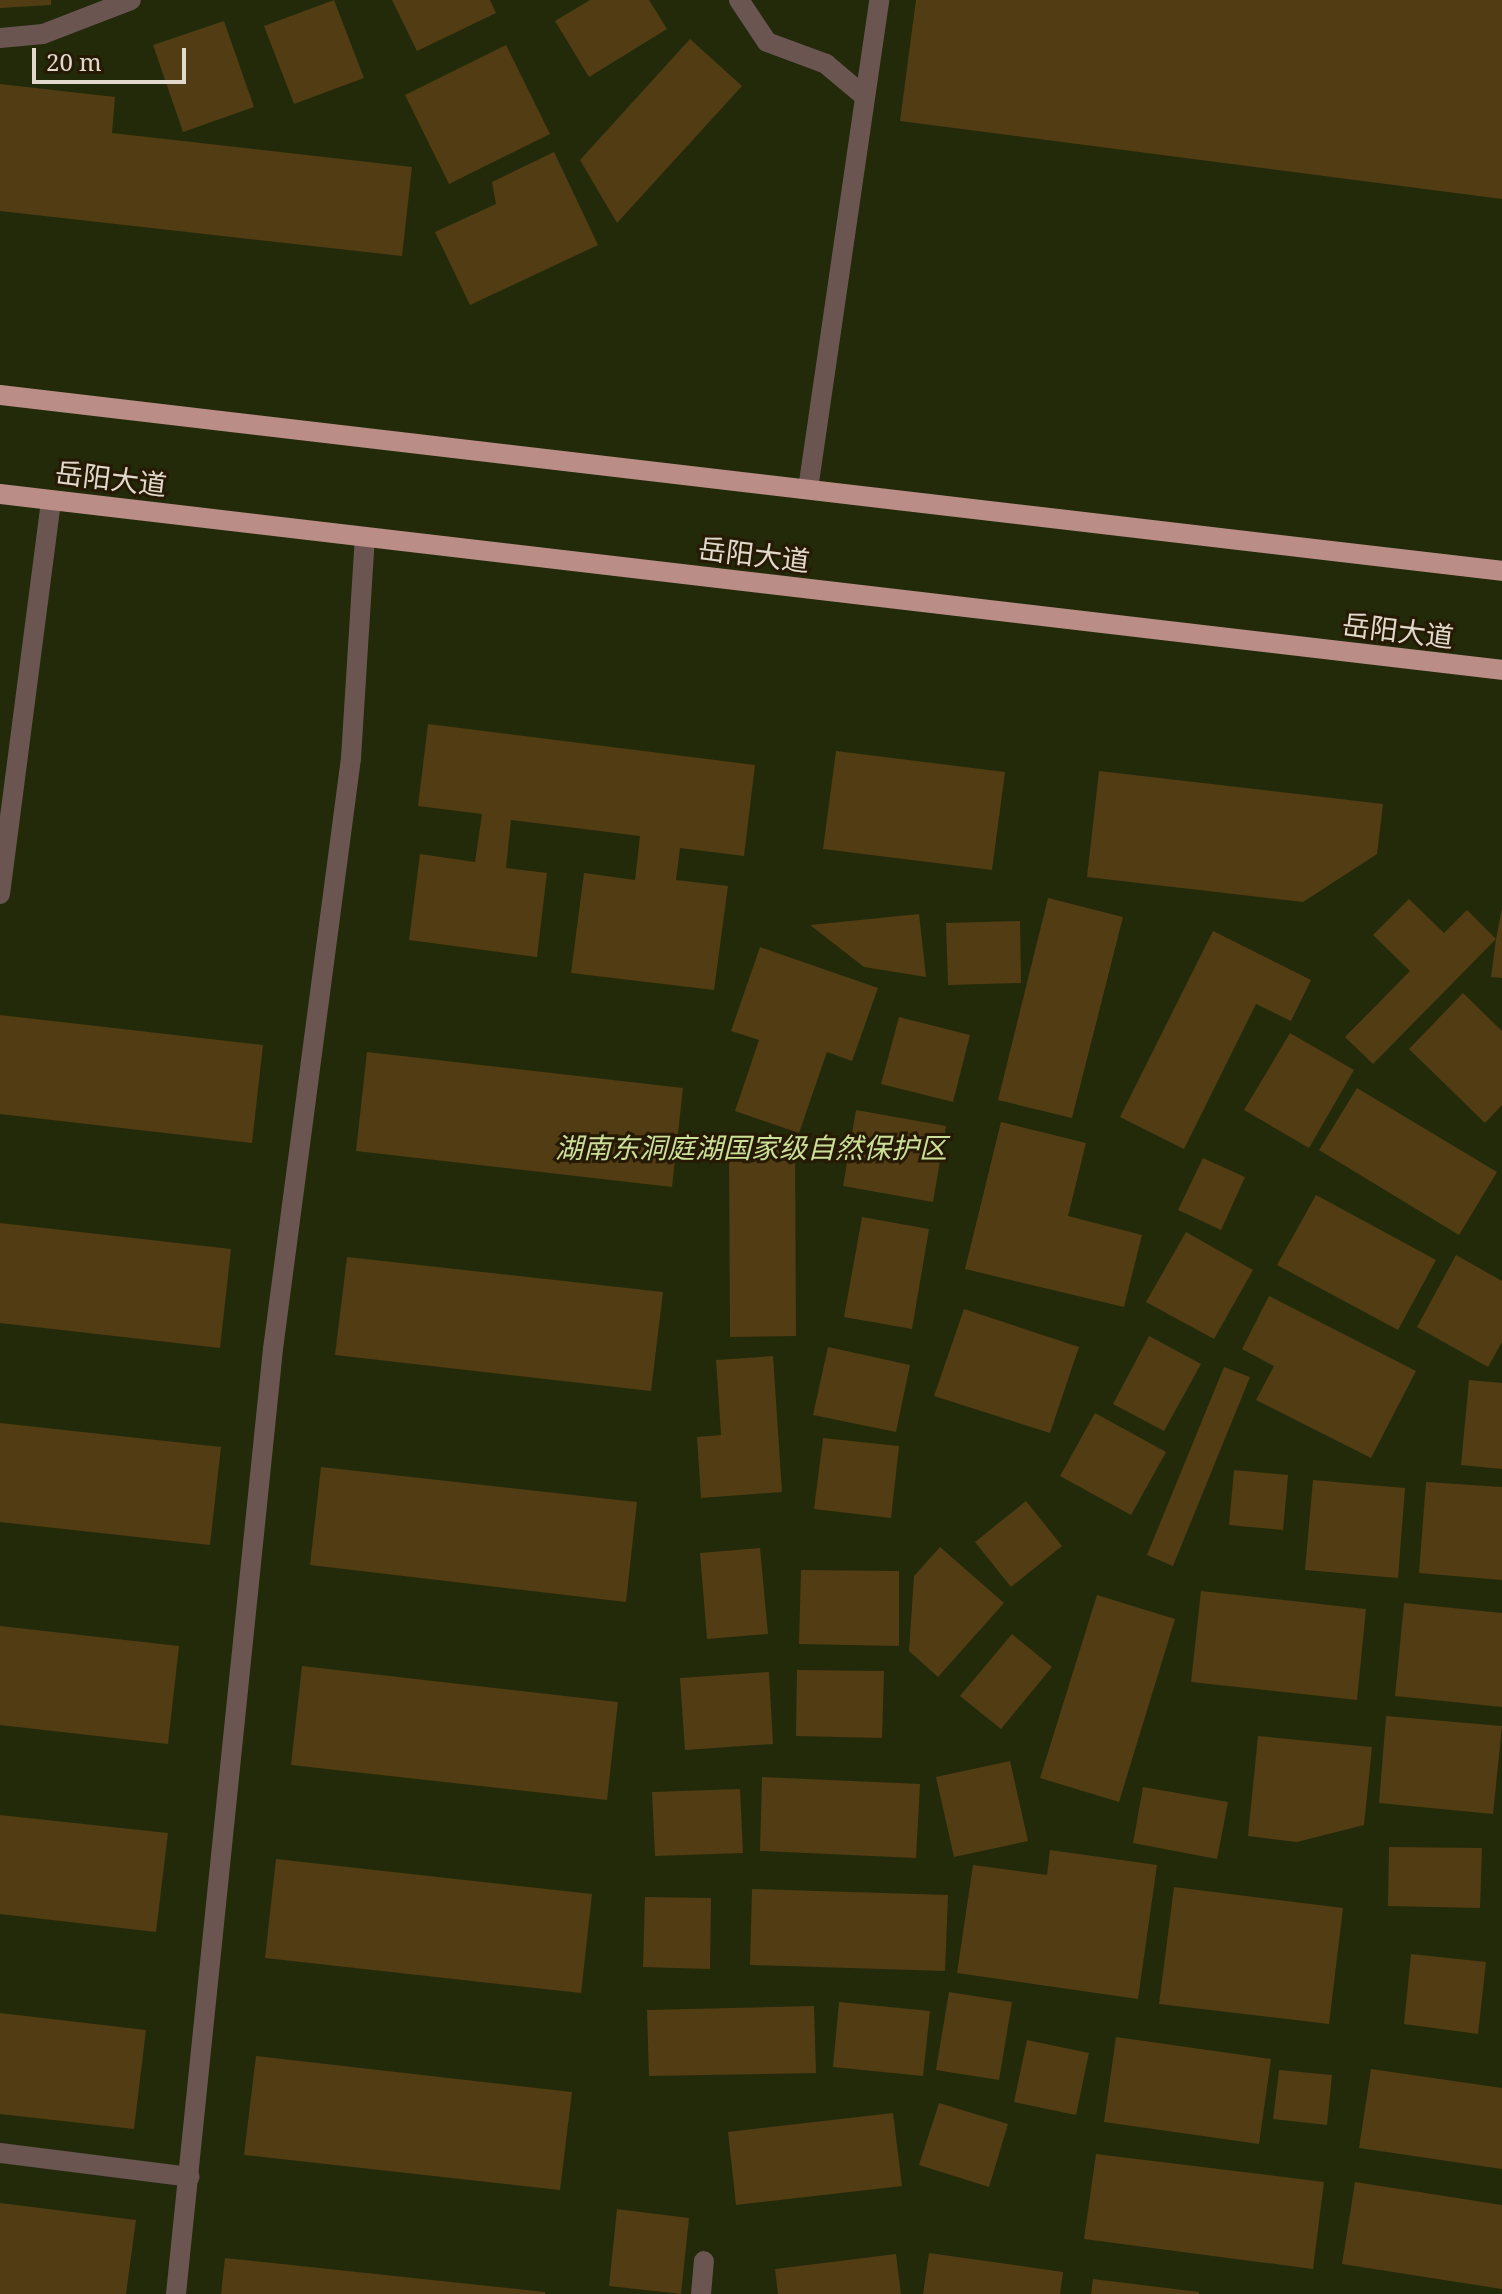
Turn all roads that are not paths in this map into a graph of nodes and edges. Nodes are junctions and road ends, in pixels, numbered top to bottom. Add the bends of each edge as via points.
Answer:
1 (131, 0) edge
2 (739, 0) edge
3 (879, 0) edge
4 (0, 38) edge
5 (864, 96) junction
6 (0, 395) edge
7 (808, 489) junction
8 (0, 494) edge
9 (51, 500) junction
10 (365, 537) junction
11 (1502, 571) edge
12 (1502, 670) edge
13 (0, 894) edge
14 (0, 2153) edge
15 (189, 2177) junction
16 (704, 2261) dead end
17 (176, 2294) edge
18 (701, 2294) edge

1 - 4 street via 43,34
2 - 5 street via 767,42 826,64
3 - 5 street
5 - 7 street
6 - 7 main road
7 - 11 main road
8 - 9 main road, 岳阳大道
9 - 10 main road, 岳阳大道
9 - 13 street
10 - 12 main road, 岳阳大道
10 - 15 street via 351,758 273,1349
14 - 15 street
15 - 17 street
16 - 18 street

